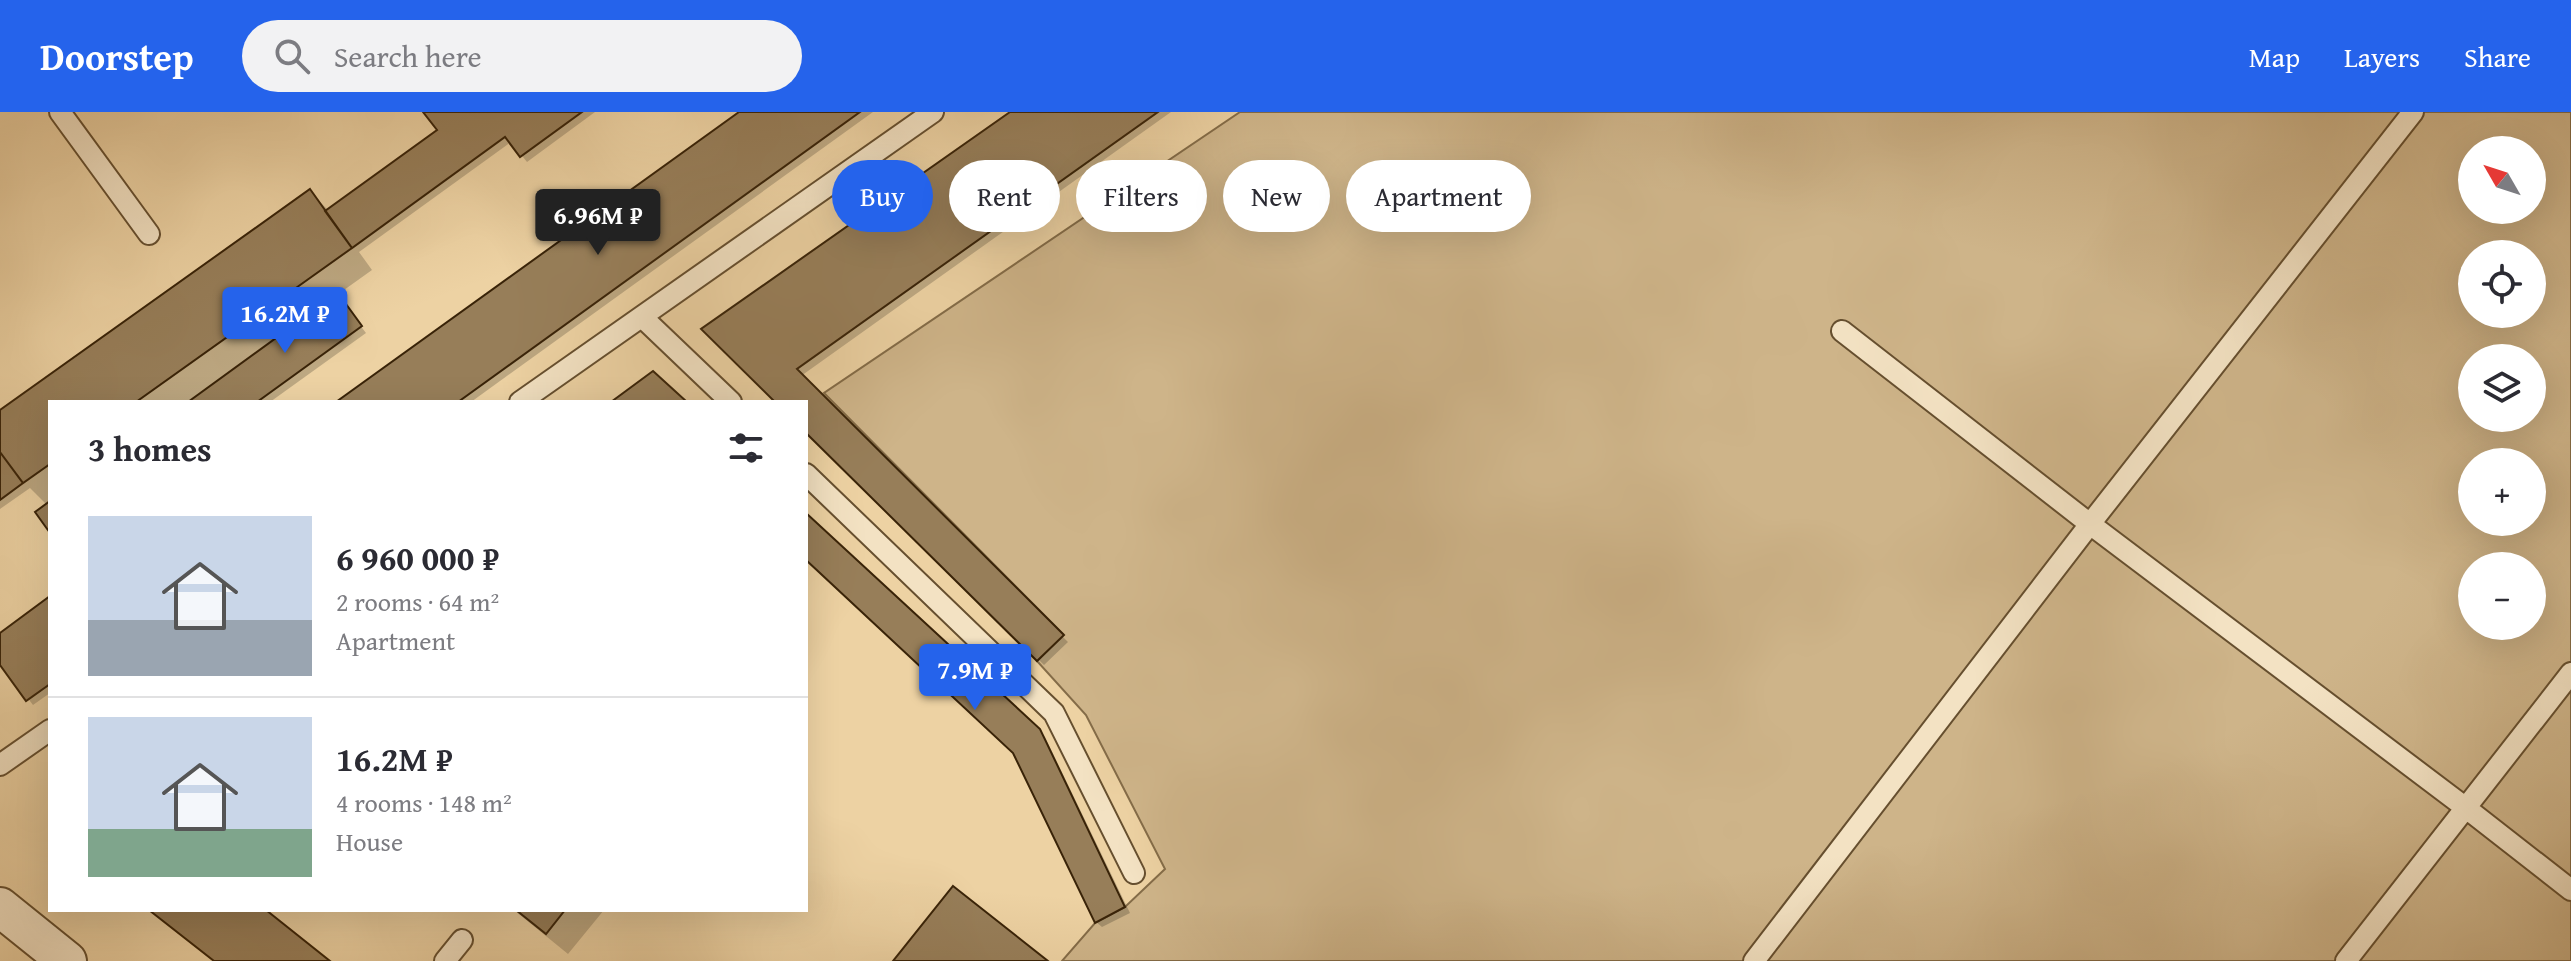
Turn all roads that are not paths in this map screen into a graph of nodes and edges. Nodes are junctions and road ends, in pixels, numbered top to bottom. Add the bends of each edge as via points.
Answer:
1 (60, 112) edge
2 (933, 112) edge
3 (2413, 112) edge
4 (149, 234) dead end
5 (642, 317) junction
6 (1842, 331) dead end
7 (523, 400) edge
8 (729, 400) edge
9 (808, 476) edge
10 (2090, 524) junction
11 (2571, 673) edge
12 (48, 731) edge
13 (0, 765) edge
14 (2466, 808) junction
15 (1134, 873) dead end
16 (2571, 890) edge
17 (0, 907) edge
18 (462, 940) dead end
19 (67, 961) edge
20 (445, 961) edge
21 (1754, 961) edge
22 (2346, 961) edge

1 - 4 lane
2 - 5 lane
3 - 10 lane
5 - 7 lane
5 - 8 lane
6 - 10 lane
9 - 15 lane via 1054,713
10 - 14 lane
10 - 21 lane
11 - 14 lane
12 - 13 lane
14 - 16 lane
14 - 22 lane
17 - 19 street
18 - 20 lane

